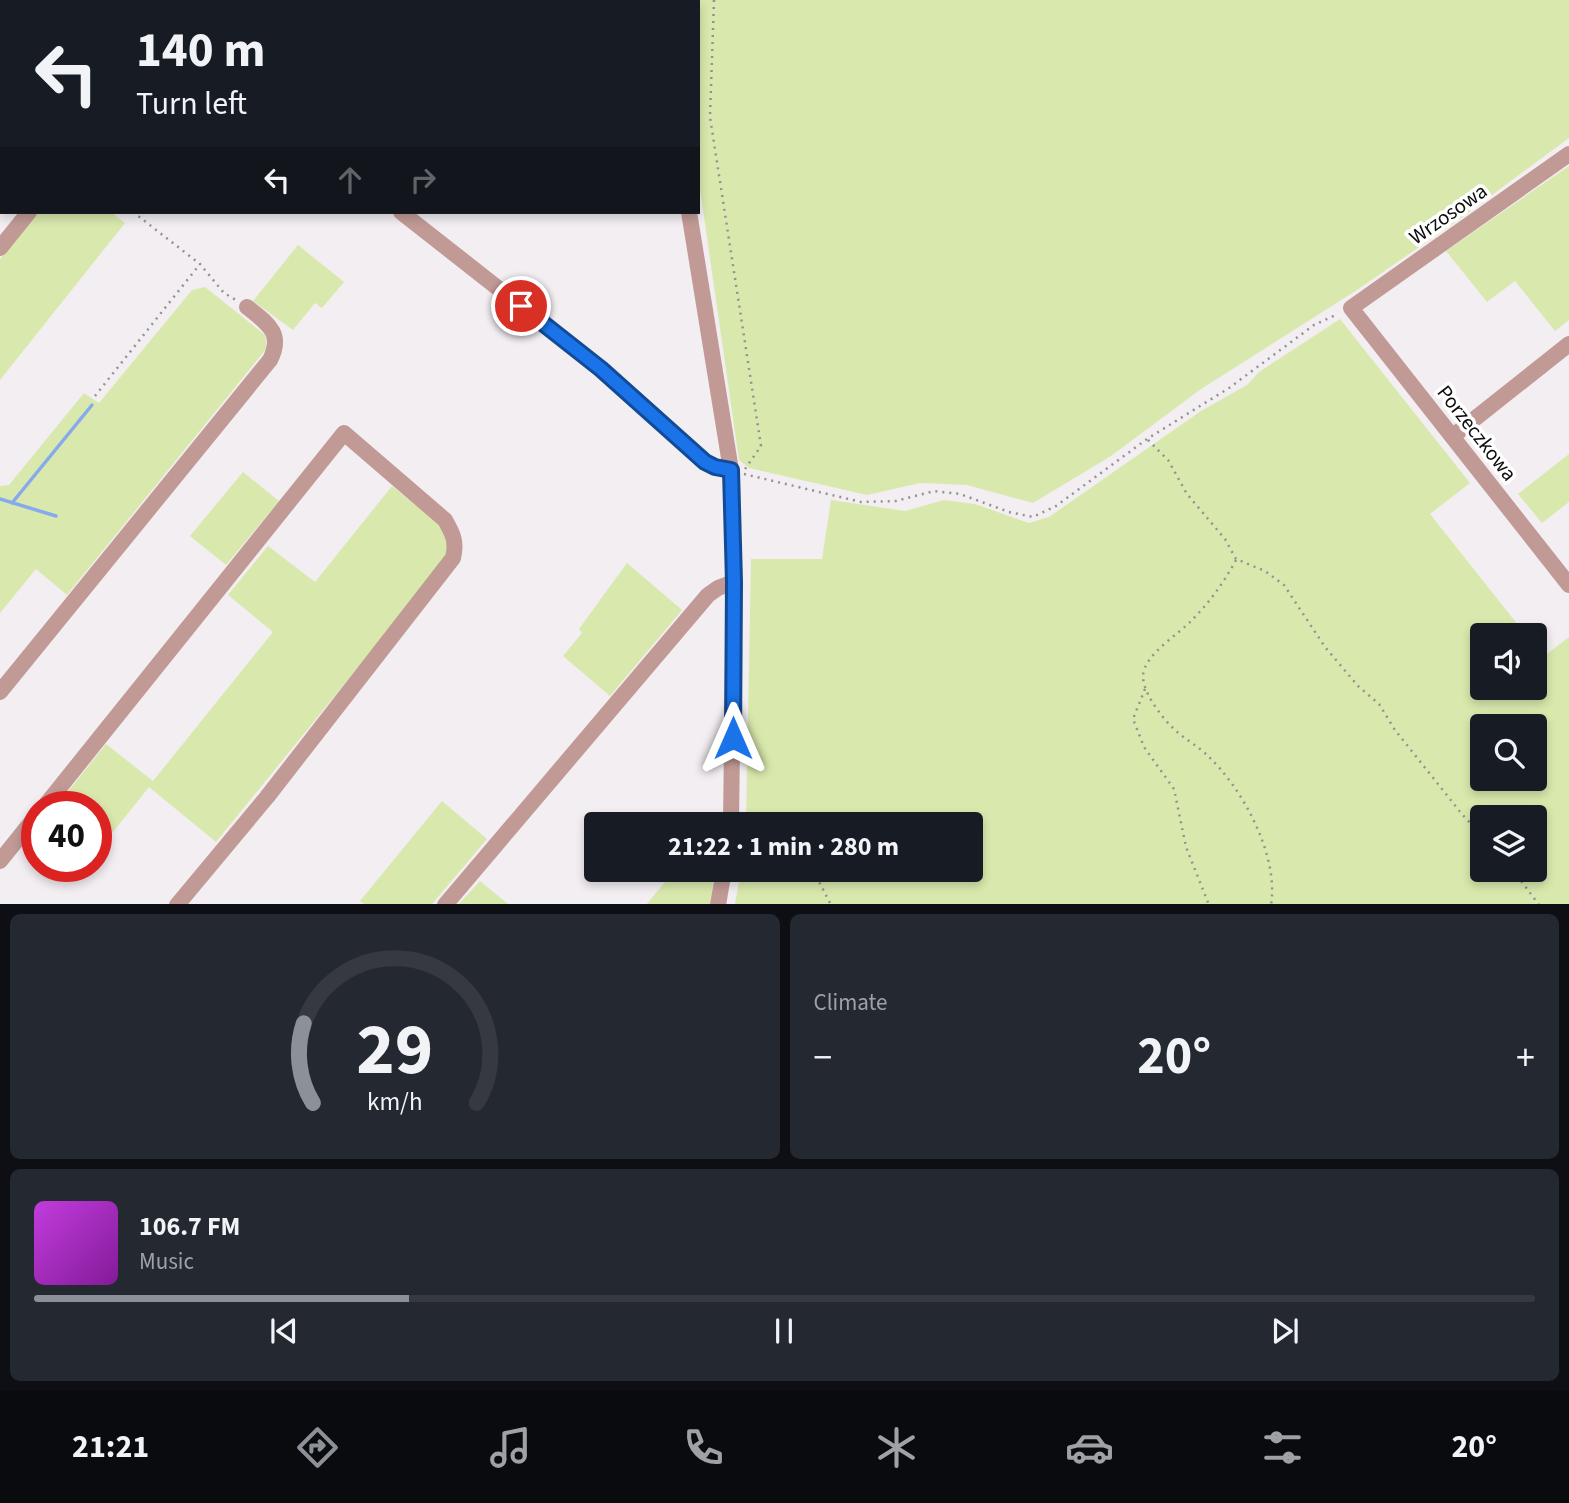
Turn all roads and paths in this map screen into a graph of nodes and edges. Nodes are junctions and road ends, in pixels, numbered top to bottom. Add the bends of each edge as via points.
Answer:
1 (714, 0) edge
2 (1569, 154) edge
3 (27, 214) edge
4 (136, 214) edge
5 (404, 214) edge
6 (690, 214) edge
7 (0, 248) edge
8 (201, 264) junction
9 (247, 307) joint
10 (1351, 308) junction
11 (1569, 344) edge
12 (95, 396) dead end
13 (1453, 436) junction
14 (1147, 439) junction
15 (738, 470) junction
16 (1236, 559) junction
17 (734, 582) junction
18 (1569, 585) edge
19 (1145, 689) junction
20 (0, 692) edge
21 (57, 791) edge
22 (731, 812) edge
23 (1470, 823) edge
24 (21, 835) edge
25 (0, 861) edge
26 (722, 882) edge
27 (819, 882) edge
28 (1523, 882) edge
29 (178, 904) edge
30 (446, 904) edge
31 (718, 904) edge
32 (830, 904) edge
33 (1209, 904) edge
34 (1271, 904) edge
35 (1538, 904) edge

1 - 15 path via 710,117 761,446
2 - 10 street, Wrzosowa
3 - 7 street
4 - 8 path
5 - 15 street via 601,369 705,462
6 - 15 street
8 - 9 path via 225,293
8 - 12 path
9 - 20 street via 272,329 276,346 270,360
10 - 13 street, Porzeczkowa
10 - 14 path via 1314,325 1229,388
11 - 13 street
13 - 18 street, Porzeczkowa
14 - 15 path via 1056,506 1033,517 960,494 934,491 896,501 861,502
14 - 16 path via 1168,460 1187,494
15 - 17 street
16 - 19 path via 1221,586 1153,657 1143,673
16 - 23 path via 1284,585 1325,647 1378,704
17 - 22 street
17 - 30 street via 708,595
19 - 33 path via 1133,719 1144,747 1174,789 1186,847
19 - 34 path via 1171,726 1227,777 1252,816 1268,860
21 - 29 street via 344,433 445,520 454,534 453,558
24 - 25 street
26 - 31 street
27 - 32 path
28 - 35 path

